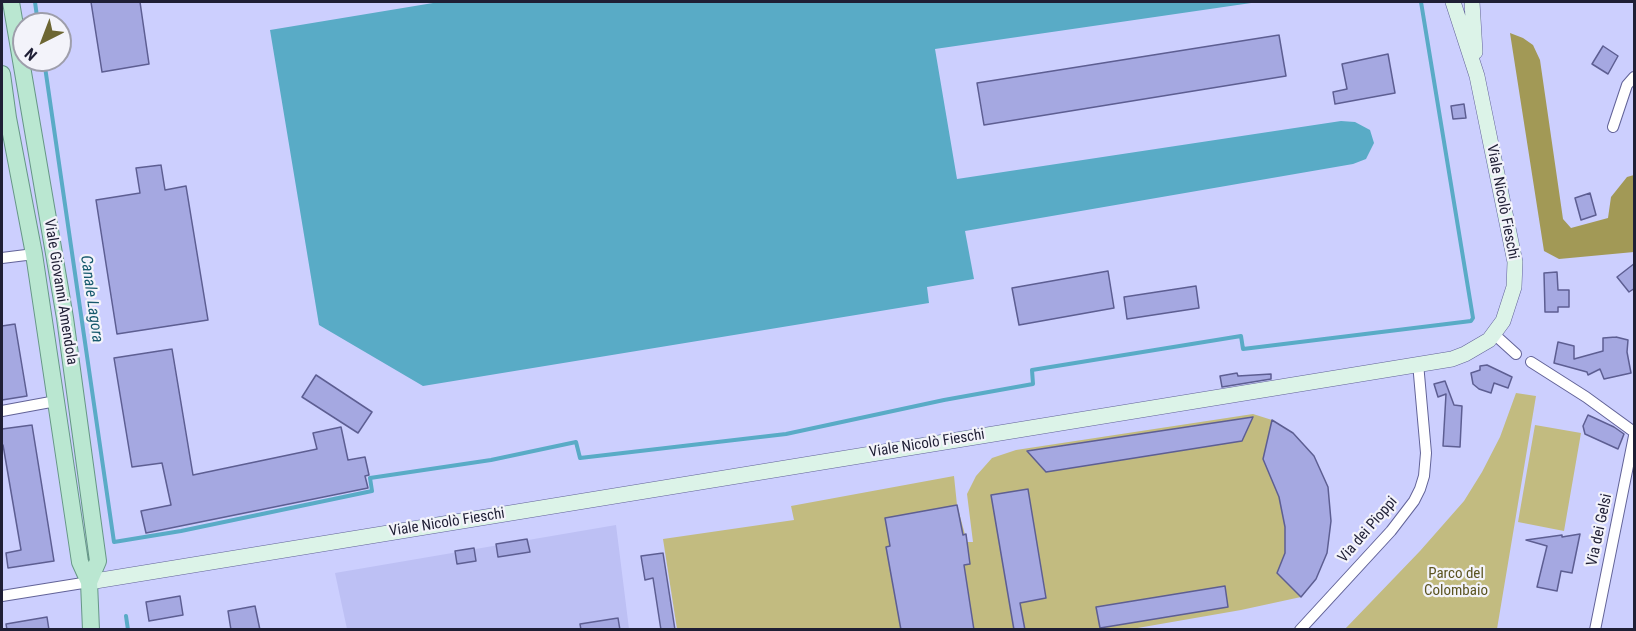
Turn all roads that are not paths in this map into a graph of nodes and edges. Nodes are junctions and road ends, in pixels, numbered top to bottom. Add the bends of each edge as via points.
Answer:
1 (11, 2) edge
2 (1453, 2) edge
3 (1472, 2) edge
4 (2, 74) edge
5 (1477, 76) junction
6 (1635, 77) edge
7 (5, 118) edge
8 (1613, 127) dead end
9 (34, 254) junction
10 (2, 258) edge
11 (1495, 335) junction
12 (1516, 354) dead end
13 (1531, 362) dead end
14 (1418, 363) junction
15 (56, 401) junction
16 (2, 411) edge
17 (1635, 434) edge
18 (89, 582) junction
19 (2, 596) edge
20 (91, 630) edge
21 (1300, 630) edge
22 (1595, 630) edge

1 - 18 main road, Viale Giovanni Amendola via 65,318 98,561
2 - 5 main road, Viale Nicolò Fieschi
3 - 5 main road, Viale Nicolò Fieschi
4 - 7 main road, Viale Giovanni Amendola
5 - 11 main road, Viale Nicolò Fieschi via 1515,262 1509,306
6 - 8 street via 1627,85
7 - 9 main road, Viale Giovanni Amendola
9 - 10 street
9 - 15 main road, Viale Giovanni Amendola
11 - 12 street
11 - 14 main road, Viale Nicolò Fieschi via 1452,359
13 - 17 street via 1586,396
14 - 18 main road, Viale Nicolò Fieschi
14 - 21 street, Via dei Pioppi via 1426,453 1420,489 1391,531
15 - 16 street
15 - 18 main road, Viale Giovanni Amendola via 80,562
17 - 22 street, Via dei Gelsi
18 - 19 street
18 - 20 main road, Viale Giovanni Amendola

